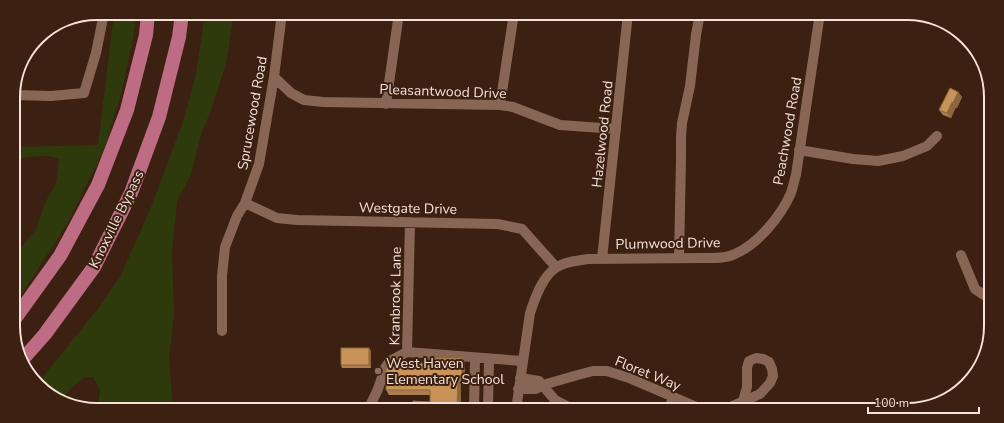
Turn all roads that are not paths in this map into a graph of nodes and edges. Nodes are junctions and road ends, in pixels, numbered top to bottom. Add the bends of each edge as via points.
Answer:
1 (103, 20) edge
2 (147, 20) edge
3 (181, 20) edge
4 (281, 20) edge
5 (398, 20) edge
6 (513, 20) edge
7 (627, 20) edge
8 (699, 20) edge
9 (819, 20) edge
10 (274, 77) junction
11 (20, 95) edge
12 (386, 104) junction
13 (500, 106) junction
14 (616, 129) junction
15 (937, 136) dead end
16 (800, 150) junction
17 (245, 203) junction
18 (410, 222) junction
19 (734, 255) joint
20 (961, 255) dead end
21 (679, 258) junction
22 (602, 259) junction
23 (556, 267) junction
24 (984, 295) edge
25 (20, 312) edge
26 (222, 332) dead end
27 (407, 352) junction
28 (26, 356) edge
29 (475, 358) junction
30 (489, 359) junction
31 (522, 361) junction
32 (520, 378) junction
33 (543, 385) junction
34 (518, 389) junction
35 (674, 398) junction
36 (743, 402) dead end
37 (371, 403) edge
38 (474, 403) edge
39 (488, 403) edge
40 (517, 403) edge
41 (561, 403) edge
42 (671, 403) edge
43 (686, 403) edge
44 (740, 403) edge

1 - 11 street via 84,93
2 - 25 highway via 127,110 98,185 60,256
3 - 28 highway, Knoxville Bypass via 159,117 131,193 94,267 46,334
4 - 10 street, Sprucewood Road
5 - 12 street
6 - 13 street
7 - 14 street, Hazelwood Road
8 - 21 street via 682,123
9 - 16 street, Peachwood Road
10 - 12 street, Pleasantwood Drive via 291,93 304,100
10 - 17 street, Sprucewood Road via 259,164
12 - 13 street, Pleasantwood Drive
13 - 14 street, Pleasantwood Drive via 513,107 560,125
14 - 22 street, Hazelwood Road
15 - 16 street via 927,146 903,156 878,161
16 - 19 street, Peachwood Road via 791,192 782,210 759,238
17 - 18 street, Westgate Drive via 277,218
17 - 26 street, Sprucewood Road via 225,247
18 - 23 street, Westgate Drive via 498,224 522,229
18 - 27 street, Kranbrook Lane
19 - 21 street, Plumwood Drive via 717,258
20 - 24 street via 975,289
21 - 22 street, Plumwood Drive
22 - 23 street, Plumwood Drive via 571,261
23 - 31 street via 535,298
27 - 29 street, Kranbrook Lane
27 - 37 street via 390,361 385,368
29 - 30 street, Kranbrook Lane
29 - 38 street
30 - 31 street, Kranbrook Lane
30 - 39 street
31 - 32 street
32 - 33 street via 539,381
32 - 34 street
33 - 34 street, Floret Way via 536,389
33 - 35 street, Floret Way via 593,371 607,371
33 - 41 street
34 - 40 street
35 - 42 street
35 - 43 street, Floret Way
36 - 44 street, Floret Way

